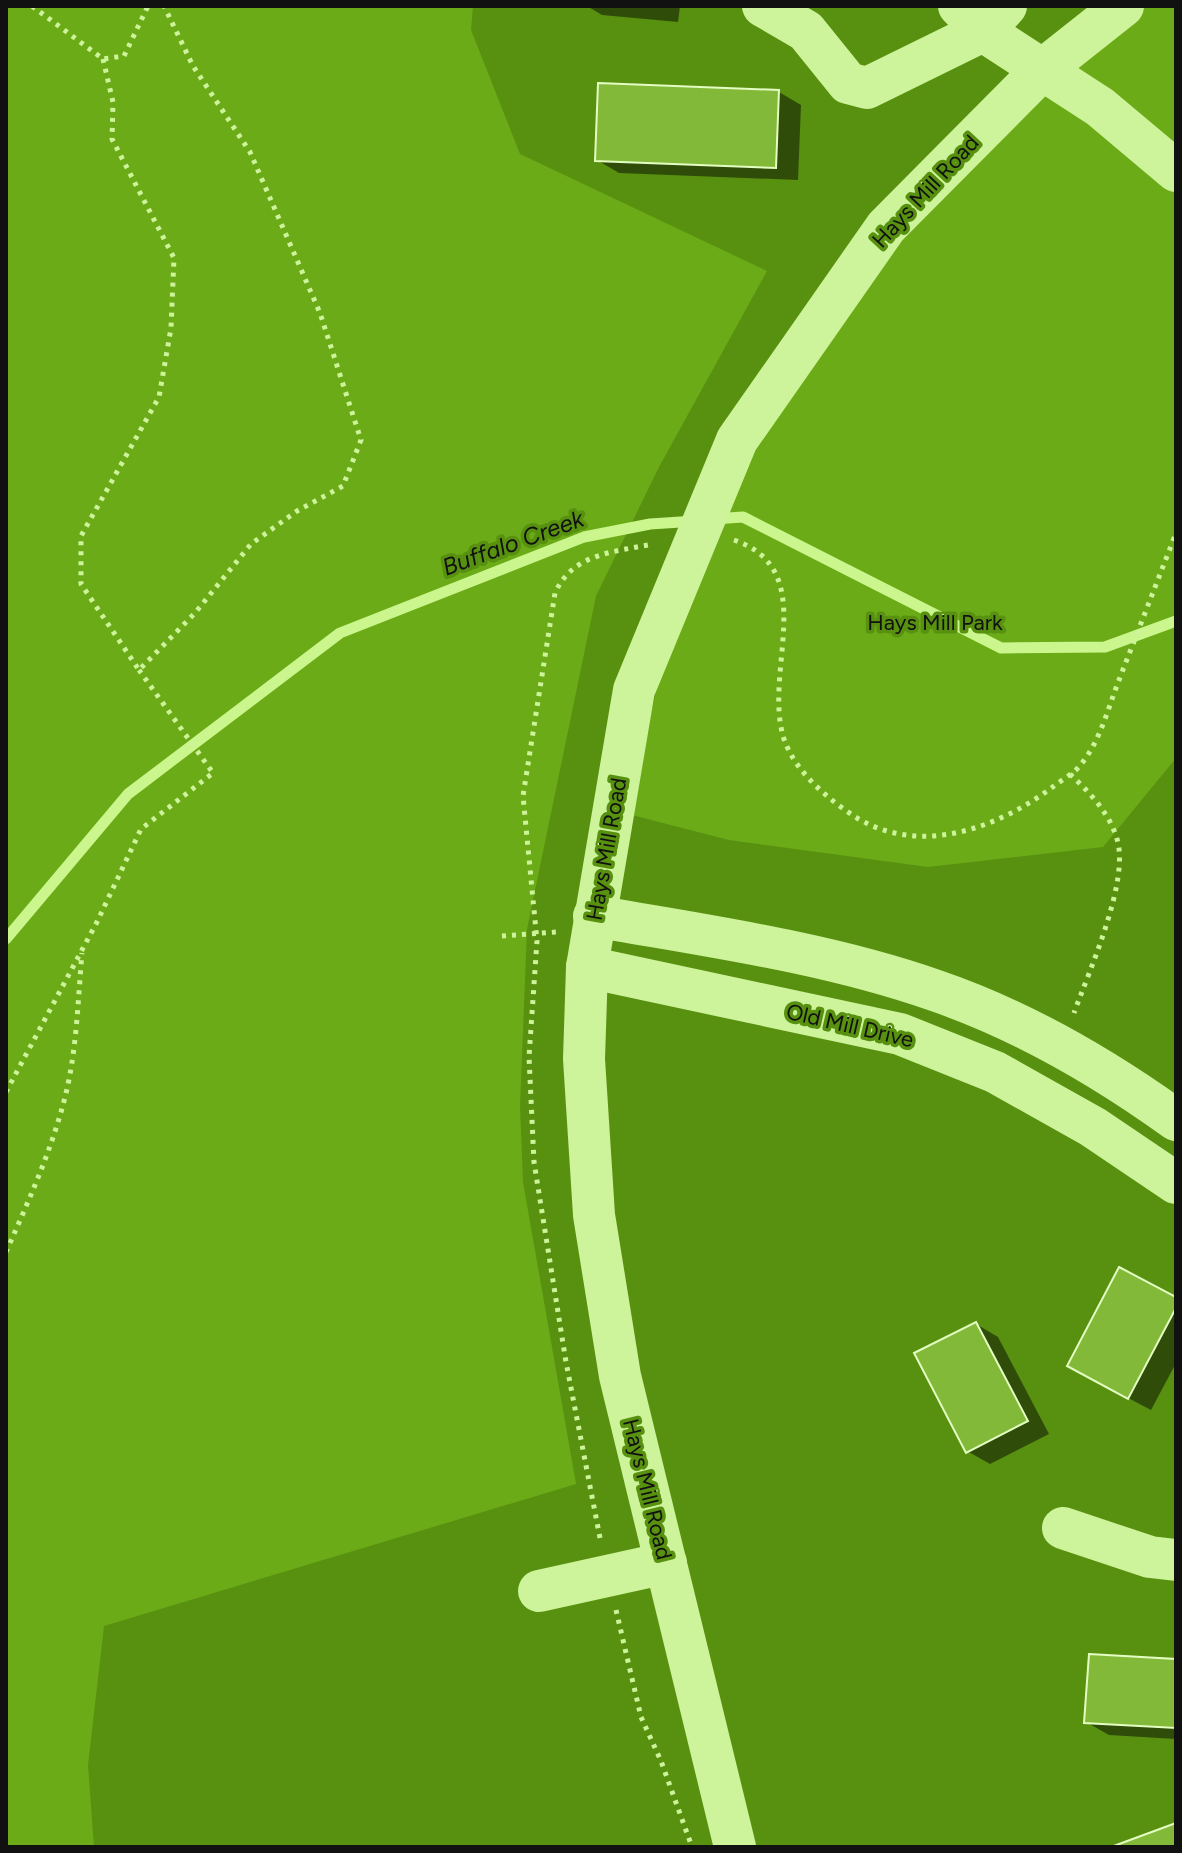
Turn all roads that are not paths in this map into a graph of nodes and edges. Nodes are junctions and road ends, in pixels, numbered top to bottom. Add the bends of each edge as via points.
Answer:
1 (763, 6) edge
2 (1123, 6) edge
3 (983, 14) edge
4 (1041, 71) junction
5 (1176, 171) edge
6 (591, 939) junction
7 (1176, 1120) edge
8 (1176, 1183) edge
9 (1063, 1528) dead end
10 (1176, 1560) edge
11 (666, 1563) junction
12 (539, 1591) dead end
13 (735, 1847) edge

1 - 3 street via 806,31 848,83 867,88
2 - 4 street, Hays Mill Road
3 - 4 street
4 - 5 street via 1100,107
4 - 6 street, Hays Mill Road via 886,227 737,440 634,690
6 - 7 street via 735,941 934,990 1062,1046
6 - 8 street, Old Mill Drive via 900,1034 995,1072 1093,1127
6 - 11 street, Hays Mill Road via 584,1059 594,1215 620,1376
9 - 10 street via 1150,1557
11 - 12 street
11 - 13 street, Hays Mill Road

